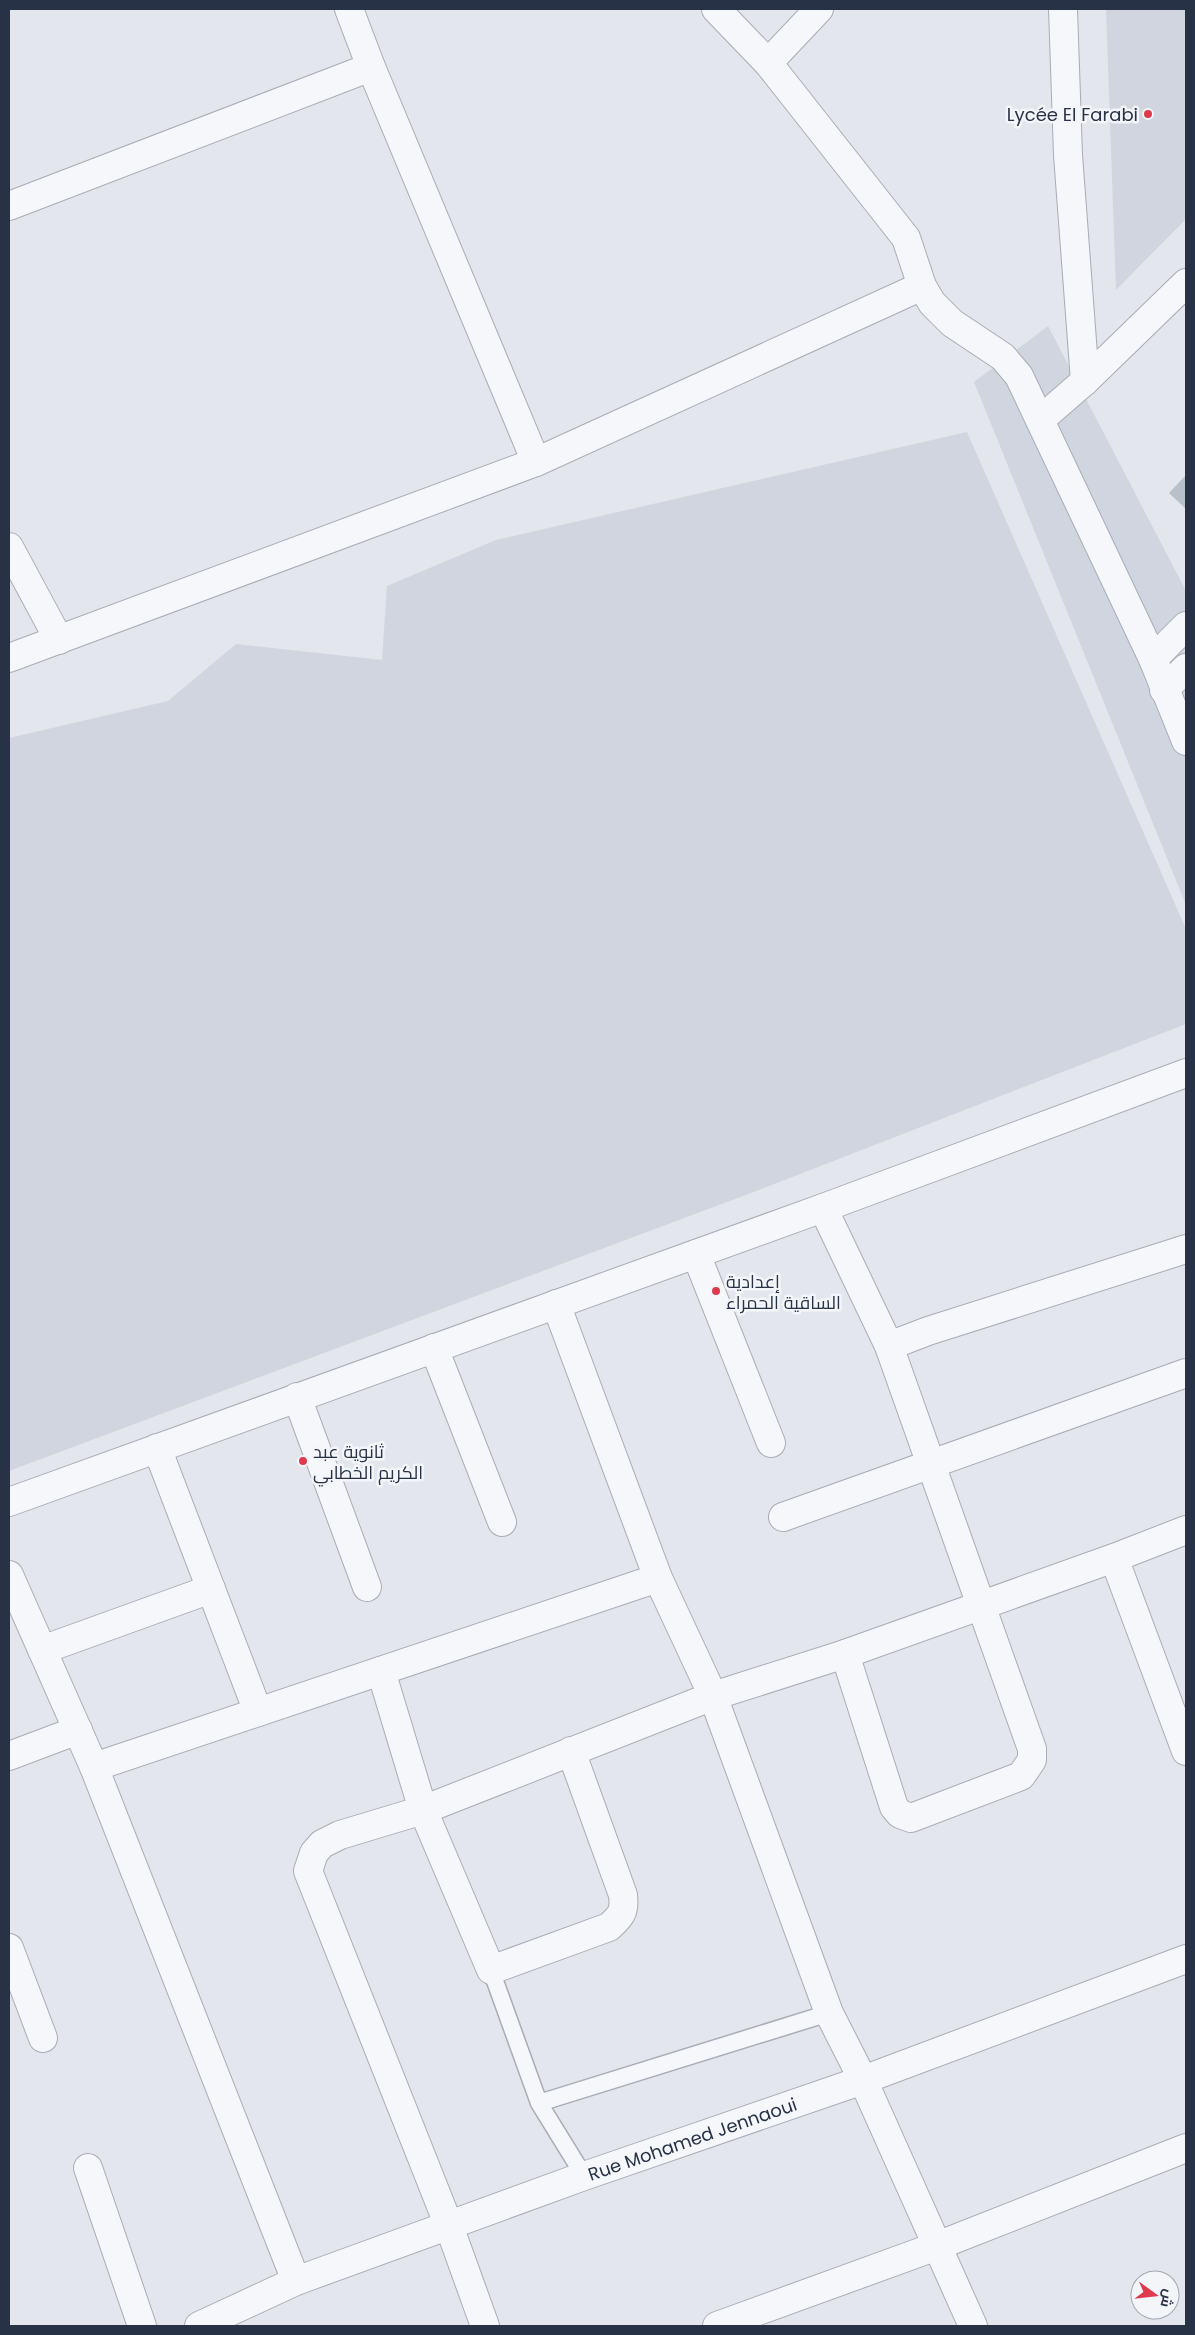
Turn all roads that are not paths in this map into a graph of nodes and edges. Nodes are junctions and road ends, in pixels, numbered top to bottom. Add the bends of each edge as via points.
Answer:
1 (349, 9) edge
2 (716, 9) edge
3 (818, 9) edge
4 (1063, 9) edge
5 (768, 63) junction
6 (371, 66) junction
7 (9, 206) edge
8 (1186, 283) edge
9 (922, 286) junction
10 (1085, 381) junction
11 (1040, 420) junction
12 (536, 462) junction
13 (9, 547) edge
14 (1186, 626) edge
15 (59, 640) junction
16 (9, 658) edge
17 (1153, 659) junction
18 (1186, 668) edge
19 (1164, 690) junction
20 (1186, 741) edge
21 (1186, 1073) edge
22 (823, 1208) junction
23 (1186, 1249) edge
24 (696, 1254) junction
25 (556, 1304) junction
26 (889, 1346) junction
27 (434, 1348) junction
28 (1186, 1373) edge
29 (298, 1397) junction
30 (771, 1443) dead end
31 (157, 1448) junction
32 (931, 1464) junction
33 (9, 1502) edge
34 (783, 1517) dead end
35 (502, 1522) dead end
36 (1186, 1530) edge
37 (1114, 1558) junction
38 (9, 1574) edge
39 (658, 1578) junction
40 (367, 1587) dead end
41 (211, 1588) junction
42 (980, 1606) junction
43 (42, 1650) junction
44 (845, 1654) junction
45 (381, 1670) junction
46 (713, 1696) junction
47 (258, 1712) junction
48 (78, 1730) junction
49 (571, 1751) junction
50 (1186, 1751) edge
51 (9, 1756) edge
52 (94, 1767) junction
53 (423, 1810) junction
54 (9, 1948) edge
55 (1186, 1959) edge
56 (490, 1970) junction
57 (829, 2013) junction
58 (43, 2038) dead end
59 (863, 2080) junction
60 (539, 2103) junction
61 (1186, 2148) edge
62 (88, 2168) dead end
63 (584, 2176) junction
64 (449, 2226) junction
65 (937, 2246) junction
66 (296, 2281) junction
67 (142, 2326) edge
68 (200, 2326) edge
69 (485, 2326) edge
70 (717, 2326) edge
71 (973, 2326) edge

1 - 6 street
2 - 5 street
3 - 5 street
4 - 10 street via 1068,155
5 - 9 street via 906,238
6 - 7 street
6 - 12 street
8 - 10 street
9 - 11 street via 932,303 952,323 1003,357 1019,376
9 - 12 street
10 - 11 street
11 - 17 street
12 - 15 street
13 - 15 street
14 - 17 street
15 - 16 street
17 - 19 street
18 - 19 street
19 - 20 street
21 - 22 street
22 - 24 street
22 - 26 street
23 - 26 street
24 - 25 street
24 - 30 street
25 - 27 street
25 - 39 street
26 - 32 street
27 - 29 street
27 - 35 street
28 - 32 street
29 - 31 street
29 - 40 street
31 - 33 street
31 - 41 street
32 - 34 street
32 - 42 street
36 - 37 street
37 - 42 street
37 - 50 street
38 - 43 street
39 - 45 street
39 - 46 street
41 - 43 street
41 - 47 street
42 - 44 street
42 - 44 street via 1032,1749 1032,1760 1021,1776 911,1818 900,1814 894,1807
43 - 48 street
44 - 46 street
45 - 47 street
45 - 53 street
46 - 49 street
46 - 57 street
47 - 52 street
48 - 51 street
48 - 52 street
49 - 53 street
49 - 56 street via 623,1896 624,1908 609,1927
52 - 66 street
53 - 56 street
53 - 64 street via 328,1841 314,1853 308,1871
54 - 58 street
55 - 59 street, Rue Mohamed Jennaoui
56 - 60 lane
57 - 59 street
57 - 60 lane
59 - 63 street, Rue Mohamed Jennaoui
59 - 65 street
60 - 63 lane
61 - 65 street
62 - 67 street
63 - 64 street, Rue Mohamed Jennaoui
64 - 66 street, Rue Mohamed Jennaoui
64 - 69 street
65 - 70 street
65 - 71 street
66 - 68 street, Rue Mohamed Jennaoui

